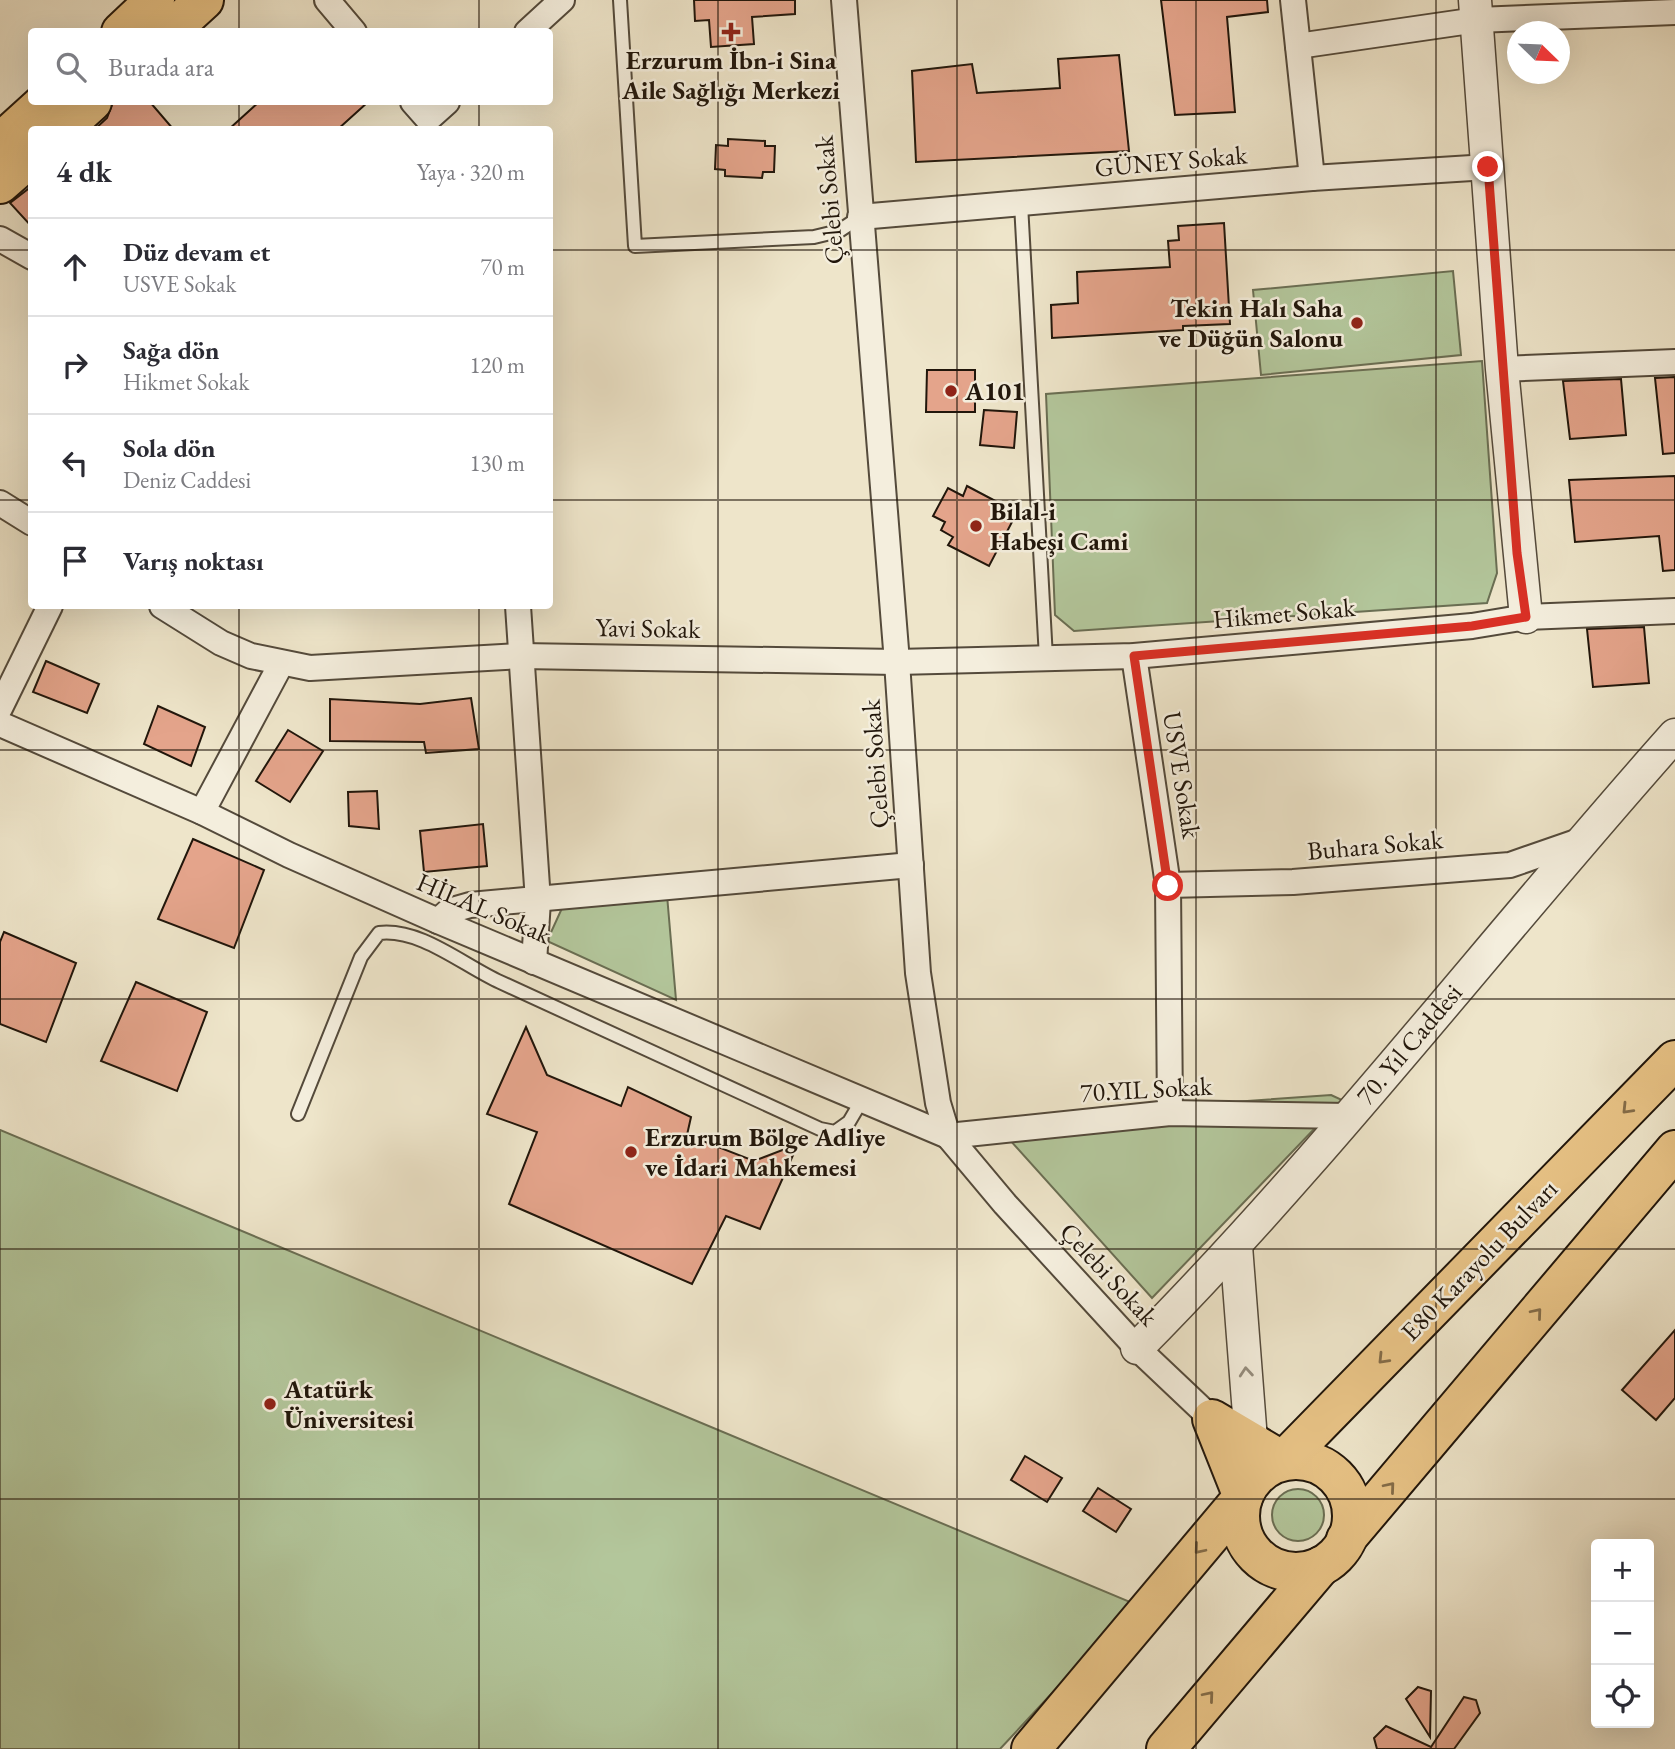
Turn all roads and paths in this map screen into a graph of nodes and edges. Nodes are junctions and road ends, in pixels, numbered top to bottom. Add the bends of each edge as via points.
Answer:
1 (155, 0) edge
2 (204, 0) edge
3 (327, 0) edge
4 (562, 0) edge
5 (620, 0) edge
6 (844, 0) edge
7 (1293, 0) edge
8 (1476, 10) edge
9 (1675, 12) edge
10 (125, 28) edge
11 (173, 28) edge
12 (351, 28) edge
13 (531, 28) edge
14 (1298, 46) junction
15 (42, 105) edge
16 (89, 105) edge
17 (441, 105) edge
18 (419, 116) edge
19 (65, 126) edge
20 (0, 143) edge
21 (28, 160) edge
22 (1488, 167) junction
23 (1312, 178) junction
24 (0, 184) edge
25 (1021, 204) junction
26 (860, 217) junction
27 (0, 239) edge
28 (28, 255) edge
29 (1675, 362) edge
30 (1502, 369) junction
31 (1, 505) edge
32 (28, 521) edge
33 (49, 609) edge
34 (167, 609) edge
35 (518, 609) edge
36 (1675, 611) edge
37 (1526, 617) junction
38 (521, 656) junction
39 (1134, 656) junction
40 (1046, 658) junction
41 (897, 662) junction
42 (281, 664) junction
43 (0, 708) edge
44 (0, 724) edge
45 (1675, 735) edge
46 (202, 812) junction
47 (1582, 840) junction
48 (911, 865) junction
49 (1168, 886) junction
50 (538, 901) junction
51 (438, 921) junction
52 (534, 962) junction
53 (1675, 1060) edge
54 (862, 1100) junction
55 (1170, 1112) junction
56 (298, 1114) dead end
57 (1348, 1116) junction
58 (948, 1136) junction
59 (1675, 1150) edge
60 (1236, 1246) junction
61 (1137, 1348) junction
62 (1212, 1419) junction
63 (1251, 1440) junction
64 (1283, 1461) junction
65 (1243, 1497) junction
66 (1334, 1553) junction
67 (1031, 1749) edge
68 (1166, 1749) edge

1 - 10 main road
2 - 11 main road
3 - 12 street
4 - 13 street
5 - 26 lane via 635,246 814,237 839,231
6 - 26 street, Çelebi Sokak
7 - 14 street
8 - 9 street
8 - 14 street
8 - 22 street
14 - 23 street
15 - 20 main road
16 - 19 main road
17 - 18 street
21 - 24 main road
22 - 23 street, GÜNEY Sokak
22 - 30 street
23 - 25 street, GÜNEY Sokak
25 - 26 street, GÜNEY Sokak
25 - 40 lane
26 - 41 street, Çelebi Sokak
27 - 28 street
29 - 30 street
30 - 37 street
31 - 32 street
33 - 43 street
34 - 42 street, Yavi Sokak via 221,643
35 - 38 street
36 - 37 street, Hikmet Sokak
37 - 39 street, Hikmet Sokak via 1472,626
38 - 41 street, Yavi Sokak
38 - 42 street, Yavi Sokak via 310,668
38 - 50 street
39 - 40 street, Hikmet Sokak
39 - 49 street, USVE Sokak
40 - 41 street, Hikmet Sokak
41 - 48 street, Çelebi Sokak
42 - 46 street
44 - 46 street, HİLAL Sokak
45 - 47 street, 70. Yıl Caddesi
46 - 51 street, HİLAL Sokak
47 - 49 street, Buhara Sokak via 1510,865 1293,882
47 - 57 street, 70. Yıl Caddesi
48 - 50 street
48 - 58 street, Çelebi Sokak via 918,973 937,1103
49 - 55 street, USVE Sokak
50 - 51 street via 459,907
50 - 52 street
51 - 52 street, HİLAL Sokak
52 - 54 street, HİLAL Sokak
53 -> 64 main road, E80 Karayolu Bulvarı
54 - 56 lane via 849,1122 835,1132 820,1129 417,939 393,932 379,933 362,957
54 - 58 street, HİLAL Sokak
55 - 57 street, 70.YIL Sokak
55 - 58 street, 70.YIL Sokak
57 - 60 street, 70. Yıl Caddesi
58 - 61 street, Çelebi Sokak
66 -> 59 main road
60 - 61 street, 70. Yıl Caddesi
63 -> 60 street
61 - 62 street, Çelebi Sokak
62 - 63 main road
62 - 65 main road
63 - 64 main road
64 - 65 main road via 1252,1480
64 - 66 main road via 1318,1464 1345,1488 1351,1522
65 - 66 main road via 1242,1534 1259,1557 1284,1571 1303,1572
65 -> 67 main road
68 -> 66 main road

